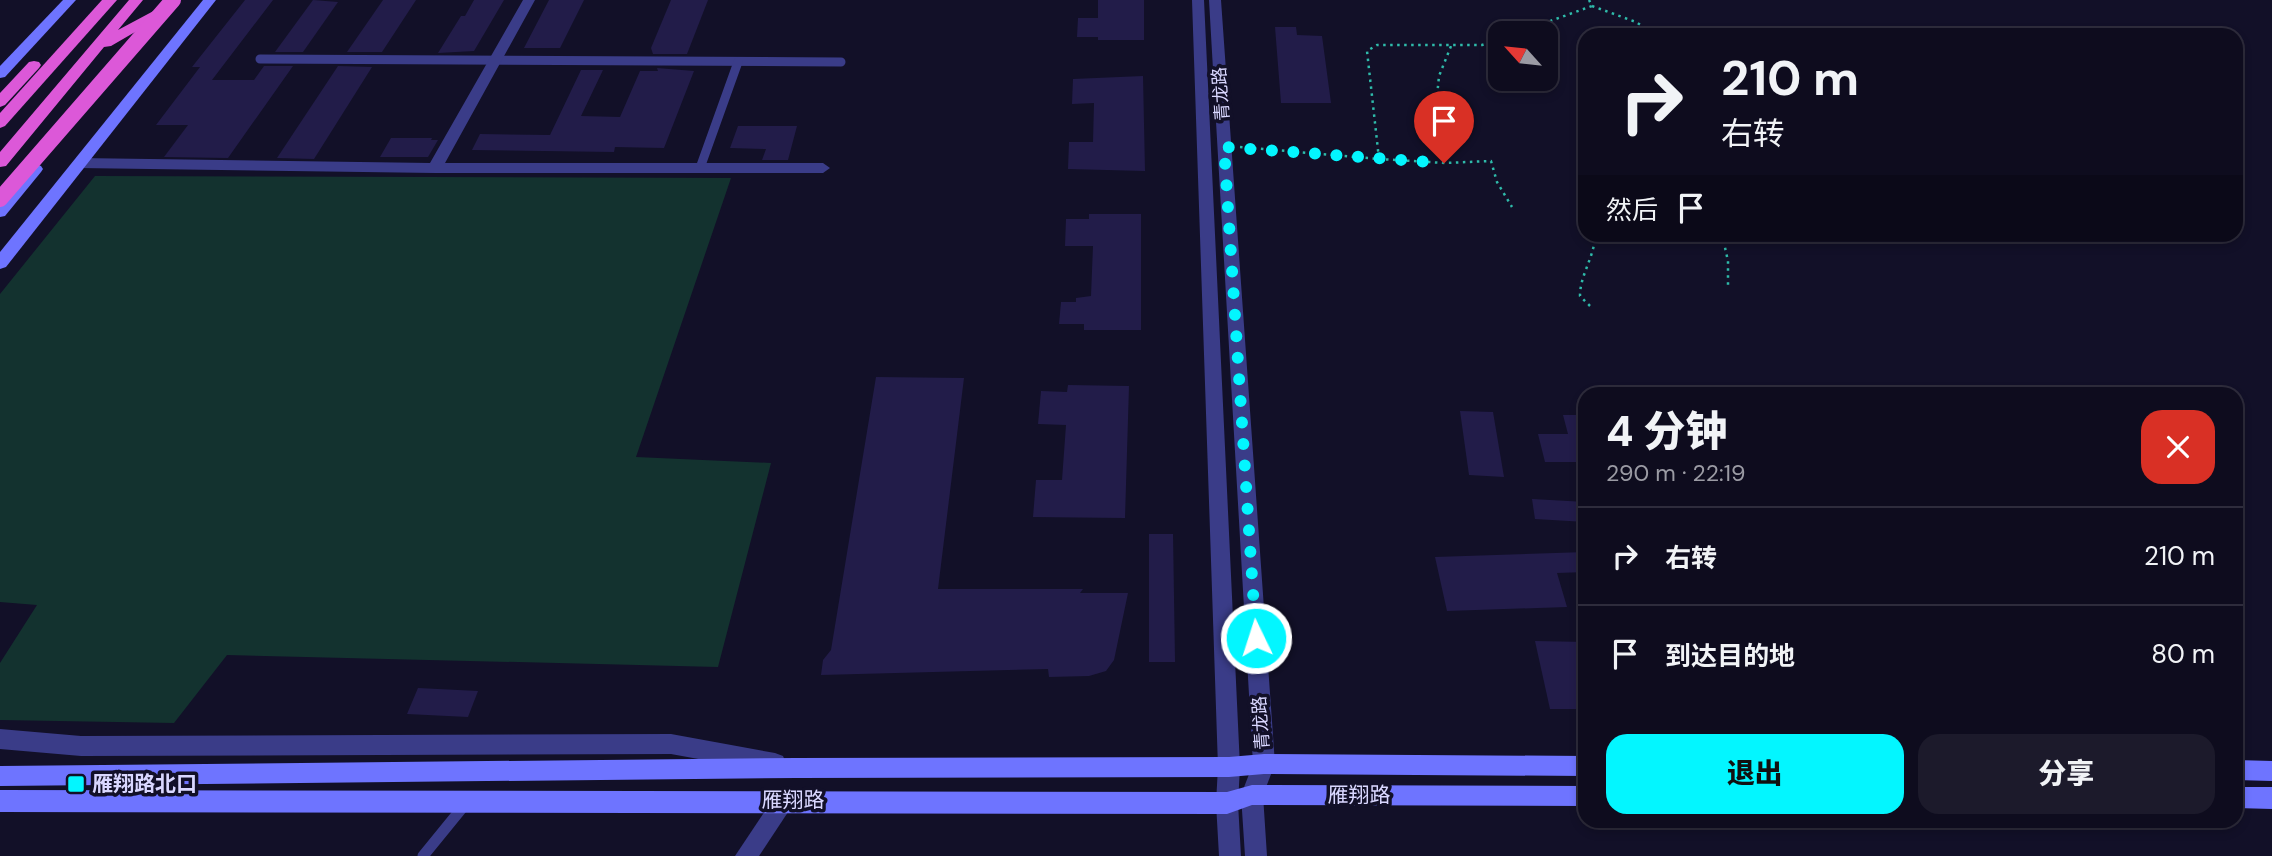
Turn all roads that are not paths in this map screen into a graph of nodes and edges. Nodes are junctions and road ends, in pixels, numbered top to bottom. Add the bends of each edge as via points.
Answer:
1 (70, 0) edge
2 (94, 0) edge
3 (110, 0) edge
4 (136, 0) edge
5 (210, 0) edge
6 (529, 0) edge
7 (1198, 0) edge
8 (1215, 0) edge
9 (174, 2) edge
10 (96, 48) junction
11 (260, 59) dead end
12 (495, 60) junction
13 (738, 62) junction
14 (841, 62) dead end
15 (0, 74) edge
16 (0, 102) edge
17 (0, 123) edge
18 (0, 162) edge
19 (79, 163) junction
20 (435, 168) junction
21 (700, 168) junction
22 (823, 168) dead end
23 (0, 200) edge
24 (0, 212) edge
25 (0, 263) edge
26 (0, 739) edge
27 (1264, 764) junction
28 (1578, 766) edge
29 (1229, 767) junction
30 (796, 768) junction
31 (2243, 771) edge
32 (2272, 771) edge
33 (0, 776) edge
34 (1252, 795) junction
35 (1578, 796) edge
36 (2243, 797) edge
37 (2272, 797) edge
38 (785, 800) junction
39 (0, 801) edge
40 (467, 802) junction
41 (1227, 803) junction
42 (423, 856) edge
43 (746, 856) edge
44 (1230, 856) edge
45 (1256, 856) edge

1 - 15 main road
2 - 16 highway
3 - 17 highway
4 - 10 highway
5 - 19 main road
6 - 12 street
7 - 29 street, 青龙路
8 - 27 street, 青龙路
9 - 10 highway
9 - 23 highway, bridge
9 - 24 main road
10 - 18 highway
11 - 12 lane
12 - 13 lane
12 - 20 street
13 - 14 lane
13 - 21 lane
19 - 20 street
19 - 25 main road
20 - 21 street
21 - 22 street
26 - 30 street via 81,746 671,744
27 - 28 main road, 雁翔路
27 - 29 main road, 雁翔路
27 - 34 street, 青龙路
29 - 30 main road, 雁翔路
29 - 41 street, 青龙路
30 - 33 main road, 雁翔路
31 - 32 main road
34 - 35 main road, 雁翔路
34 - 41 main road, 雁翔路
34 - 45 street, 青龙路
36 - 37 main road
38 - 40 main road, 雁翔路
38 - 41 main road, 雁翔路
38 - 43 street
39 - 40 main road, 雁翔路
40 - 42 lane
41 - 44 street, 青龙路

